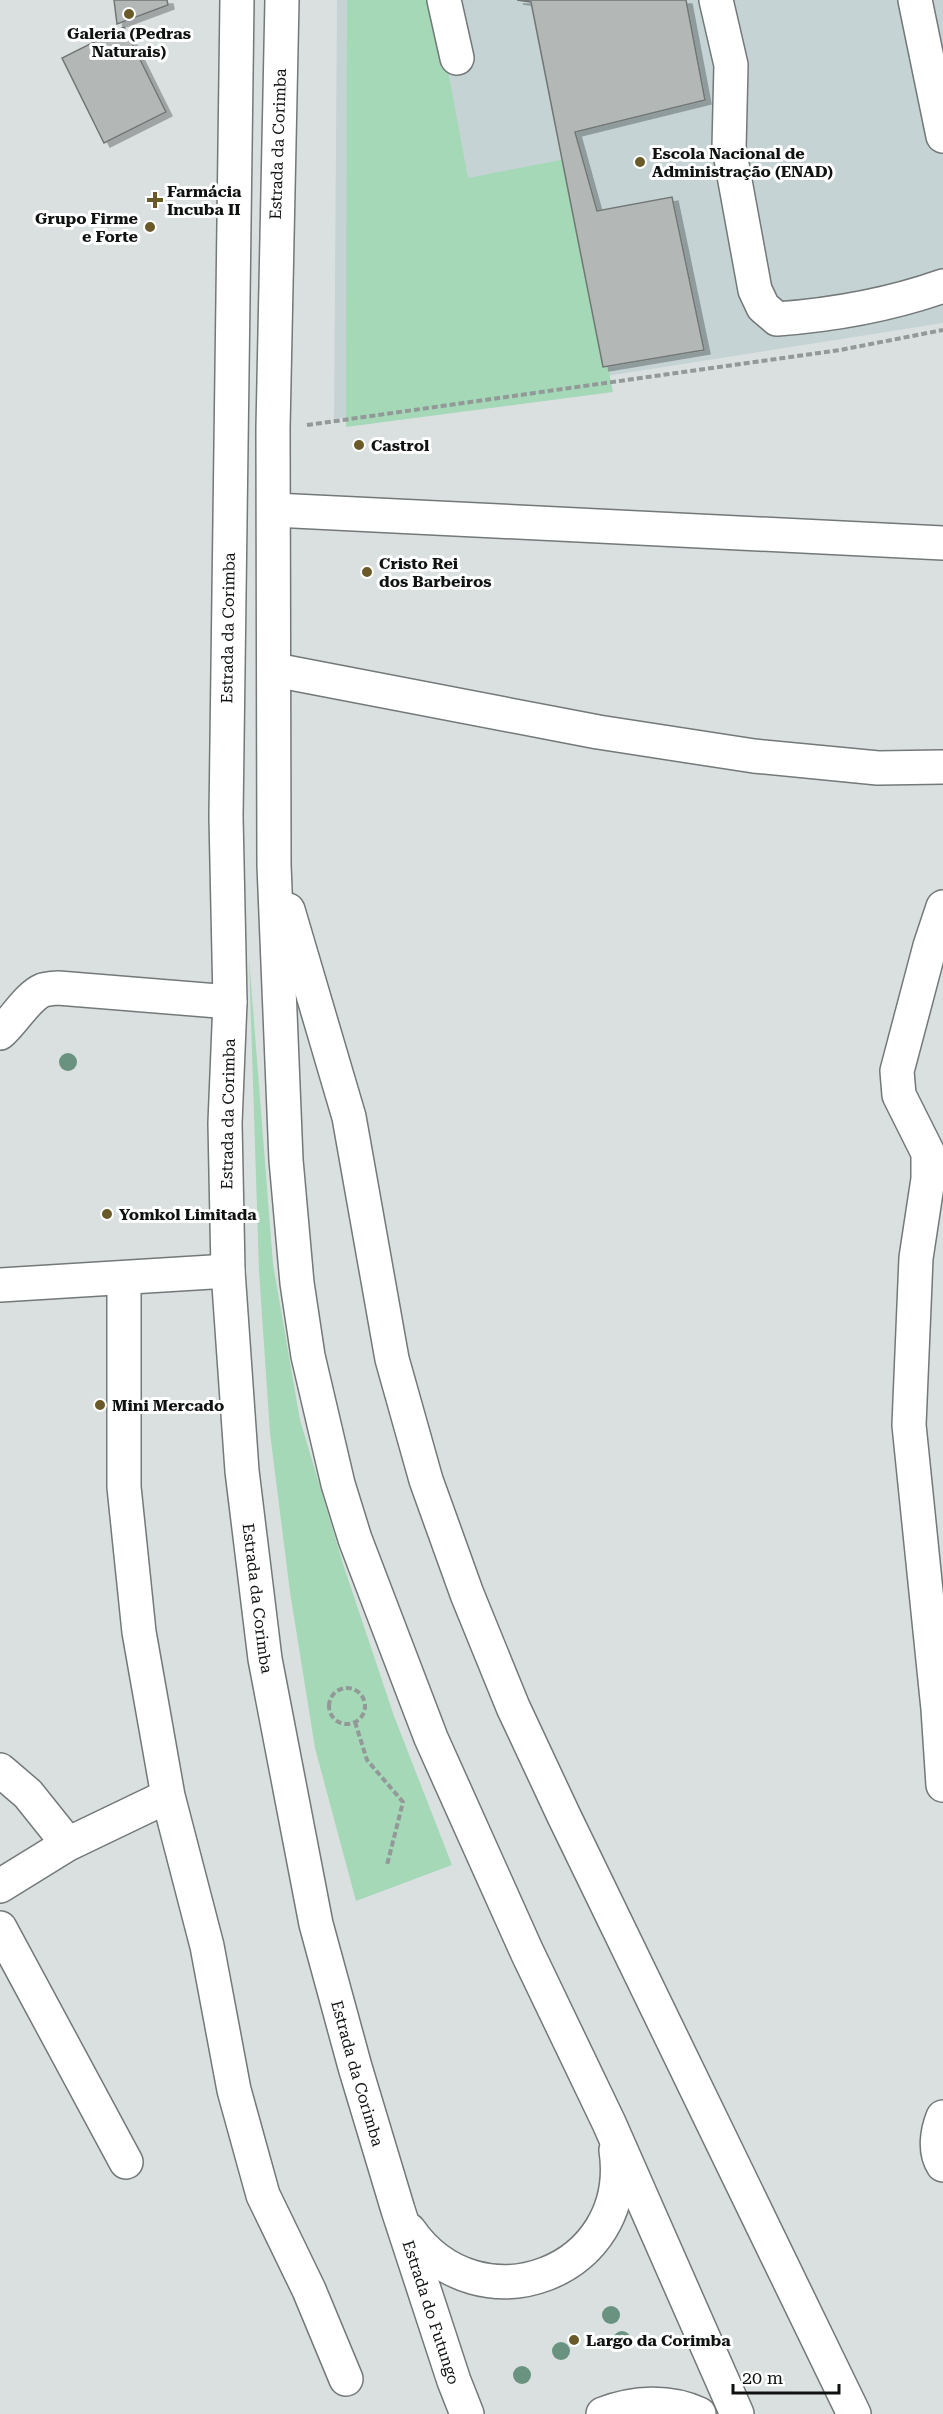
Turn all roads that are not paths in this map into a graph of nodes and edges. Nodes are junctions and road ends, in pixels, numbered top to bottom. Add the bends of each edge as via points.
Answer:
1 (237, 0) edge
2 (282, 0) edge
3 (297, 0) edge
4 (444, 0) edge
5 (716, 0) edge
6 (915, 0) edge
7 (457, 58) dead end
8 (280, 74) junction
9 (943, 136) edge
10 (943, 286) edge
11 (274, 510) junction
12 (943, 543) edge
13 (275, 670) junction
14 (943, 767) edge
15 (274, 865) junction
16 (943, 907) edge
17 (230, 1002) junction
18 (0, 1033) edge
19 (228, 1271) junction
20 (124, 1278) junction
21 (0, 1285) edge
22 (0, 1770) edge
23 (943, 1785) edge
24 (168, 1796) junction
25 (68, 1844) junction
26 (0, 1886) edge
27 (0, 1928) edge
28 (943, 2117) edge
29 (609, 2123) junction
30 (126, 2162) dead end
31 (943, 2165) edge
32 (398, 2210) junction
33 (346, 2379) dead end
34 (467, 2414) edge
35 (603, 2414) edge
36 (699, 2414) edge
37 (737, 2414) edge
38 (854, 2414) edge

1 - 17 main road, Estrada da Corimba via 226,805
2 - 8 main road, Estrada da Corimba
3 - 8 main road
4 - 7 main road
5 - 10 main road via 731,65 729,148 755,290 764,307 777,319 814,316
6 - 9 main road
8 - 11 main road, Estrada da Corimba
11 - 12 main road
11 - 13 main road, Estrada da Corimba
13 - 14 main road via 598,732 754,756 878,768
13 - 15 main road, Estrada da Corimba
15 - 29 main road, Estrada da Corimba via 286,1160 297,1283 308,1356 338,1484 431,1738
15 - 38 main road, Estrada da Corimba via 349,1117 392,1359 426,1480 467,1594 513,1707 564,1816
16 - 23 main road via 897,1071 899,1095 928,1153 916,1258 909,1425
17 - 18 main road via 43,990
17 - 19 main road, Estrada da Corimba via 225,1123
19 - 20 main road
19 - 32 main road, Estrada da Corimba via 242,1471 265,1659 316,1924
20 - 21 main road
20 - 24 main road via 124,1487 139,1632
22 - 25 main road via 28,1794
24 - 25 main road
24 - 33 main road via 207,1946 234,2090 263,2195
25 - 26 main road
27 - 30 main road
28 - 31 main road via 937,2132
29 - 32 main road via 615,2141 618,2180 608,2216 586,2248 547,2274 519,2282 463,2275 430,2255 411,2234
29 - 37 main road, Estrada da Corimba
32 - 34 main road, Estrada do Futungo
35 - 36 main road via 653,2404

